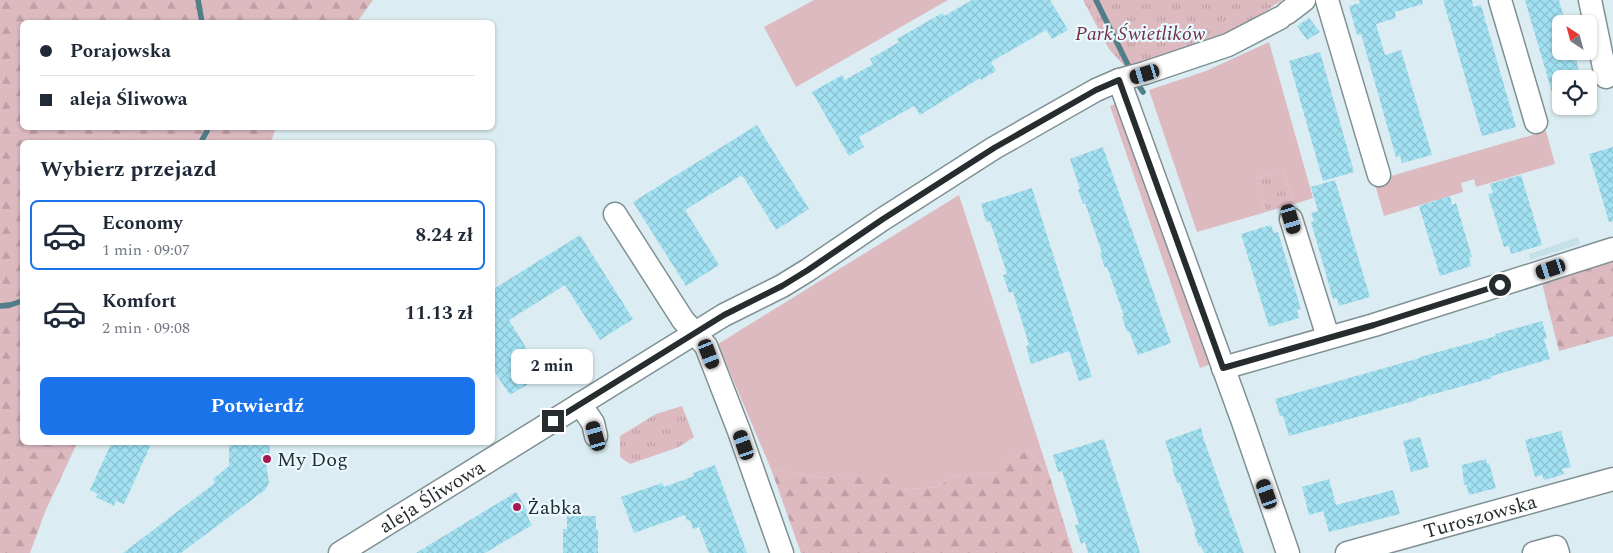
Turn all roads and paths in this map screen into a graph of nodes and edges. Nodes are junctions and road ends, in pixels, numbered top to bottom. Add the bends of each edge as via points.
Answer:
1 (1304, 0) edge
2 (1327, 0) edge
3 (1500, 0) edge
4 (1590, 0) edge
5 (1606, 77) dead end
6 (1125, 79) junction
7 (1536, 122) dead end
8 (1378, 175) dead end
9 (615, 214) dead end
10 (1291, 219) dead end
11 (1613, 249) edge
12 (695, 333) junction
13 (1328, 338) junction
14 (1223, 368) junction
15 (580, 404) junction
16 (596, 436) dead end
17 (1613, 479) edge
18 (340, 553) edge
19 (782, 553) edge
20 (1288, 553) edge
21 (1347, 553) edge
22 (1534, 553) edge
23 (1558, 553) edge

1 - 6 street, aleja Śliwowa via 1283,16 1228,45
2 - 8 street
3 - 7 street
4 - 5 street
6 - 12 street, aleja Śliwowa via 1096,90 1028,128 808,270
6 - 14 street
9 - 12 street via 683,320
10 - 13 street
11 - 13 street
12 - 15 street, aleja Śliwowa
12 - 19 street via 706,346
13 - 14 street
14 - 20 street
15 - 16 street via 593,423
15 - 18 street, aleja Śliwowa
17 - 21 street, Turoszowska
22 - 23 street via 1556,547

